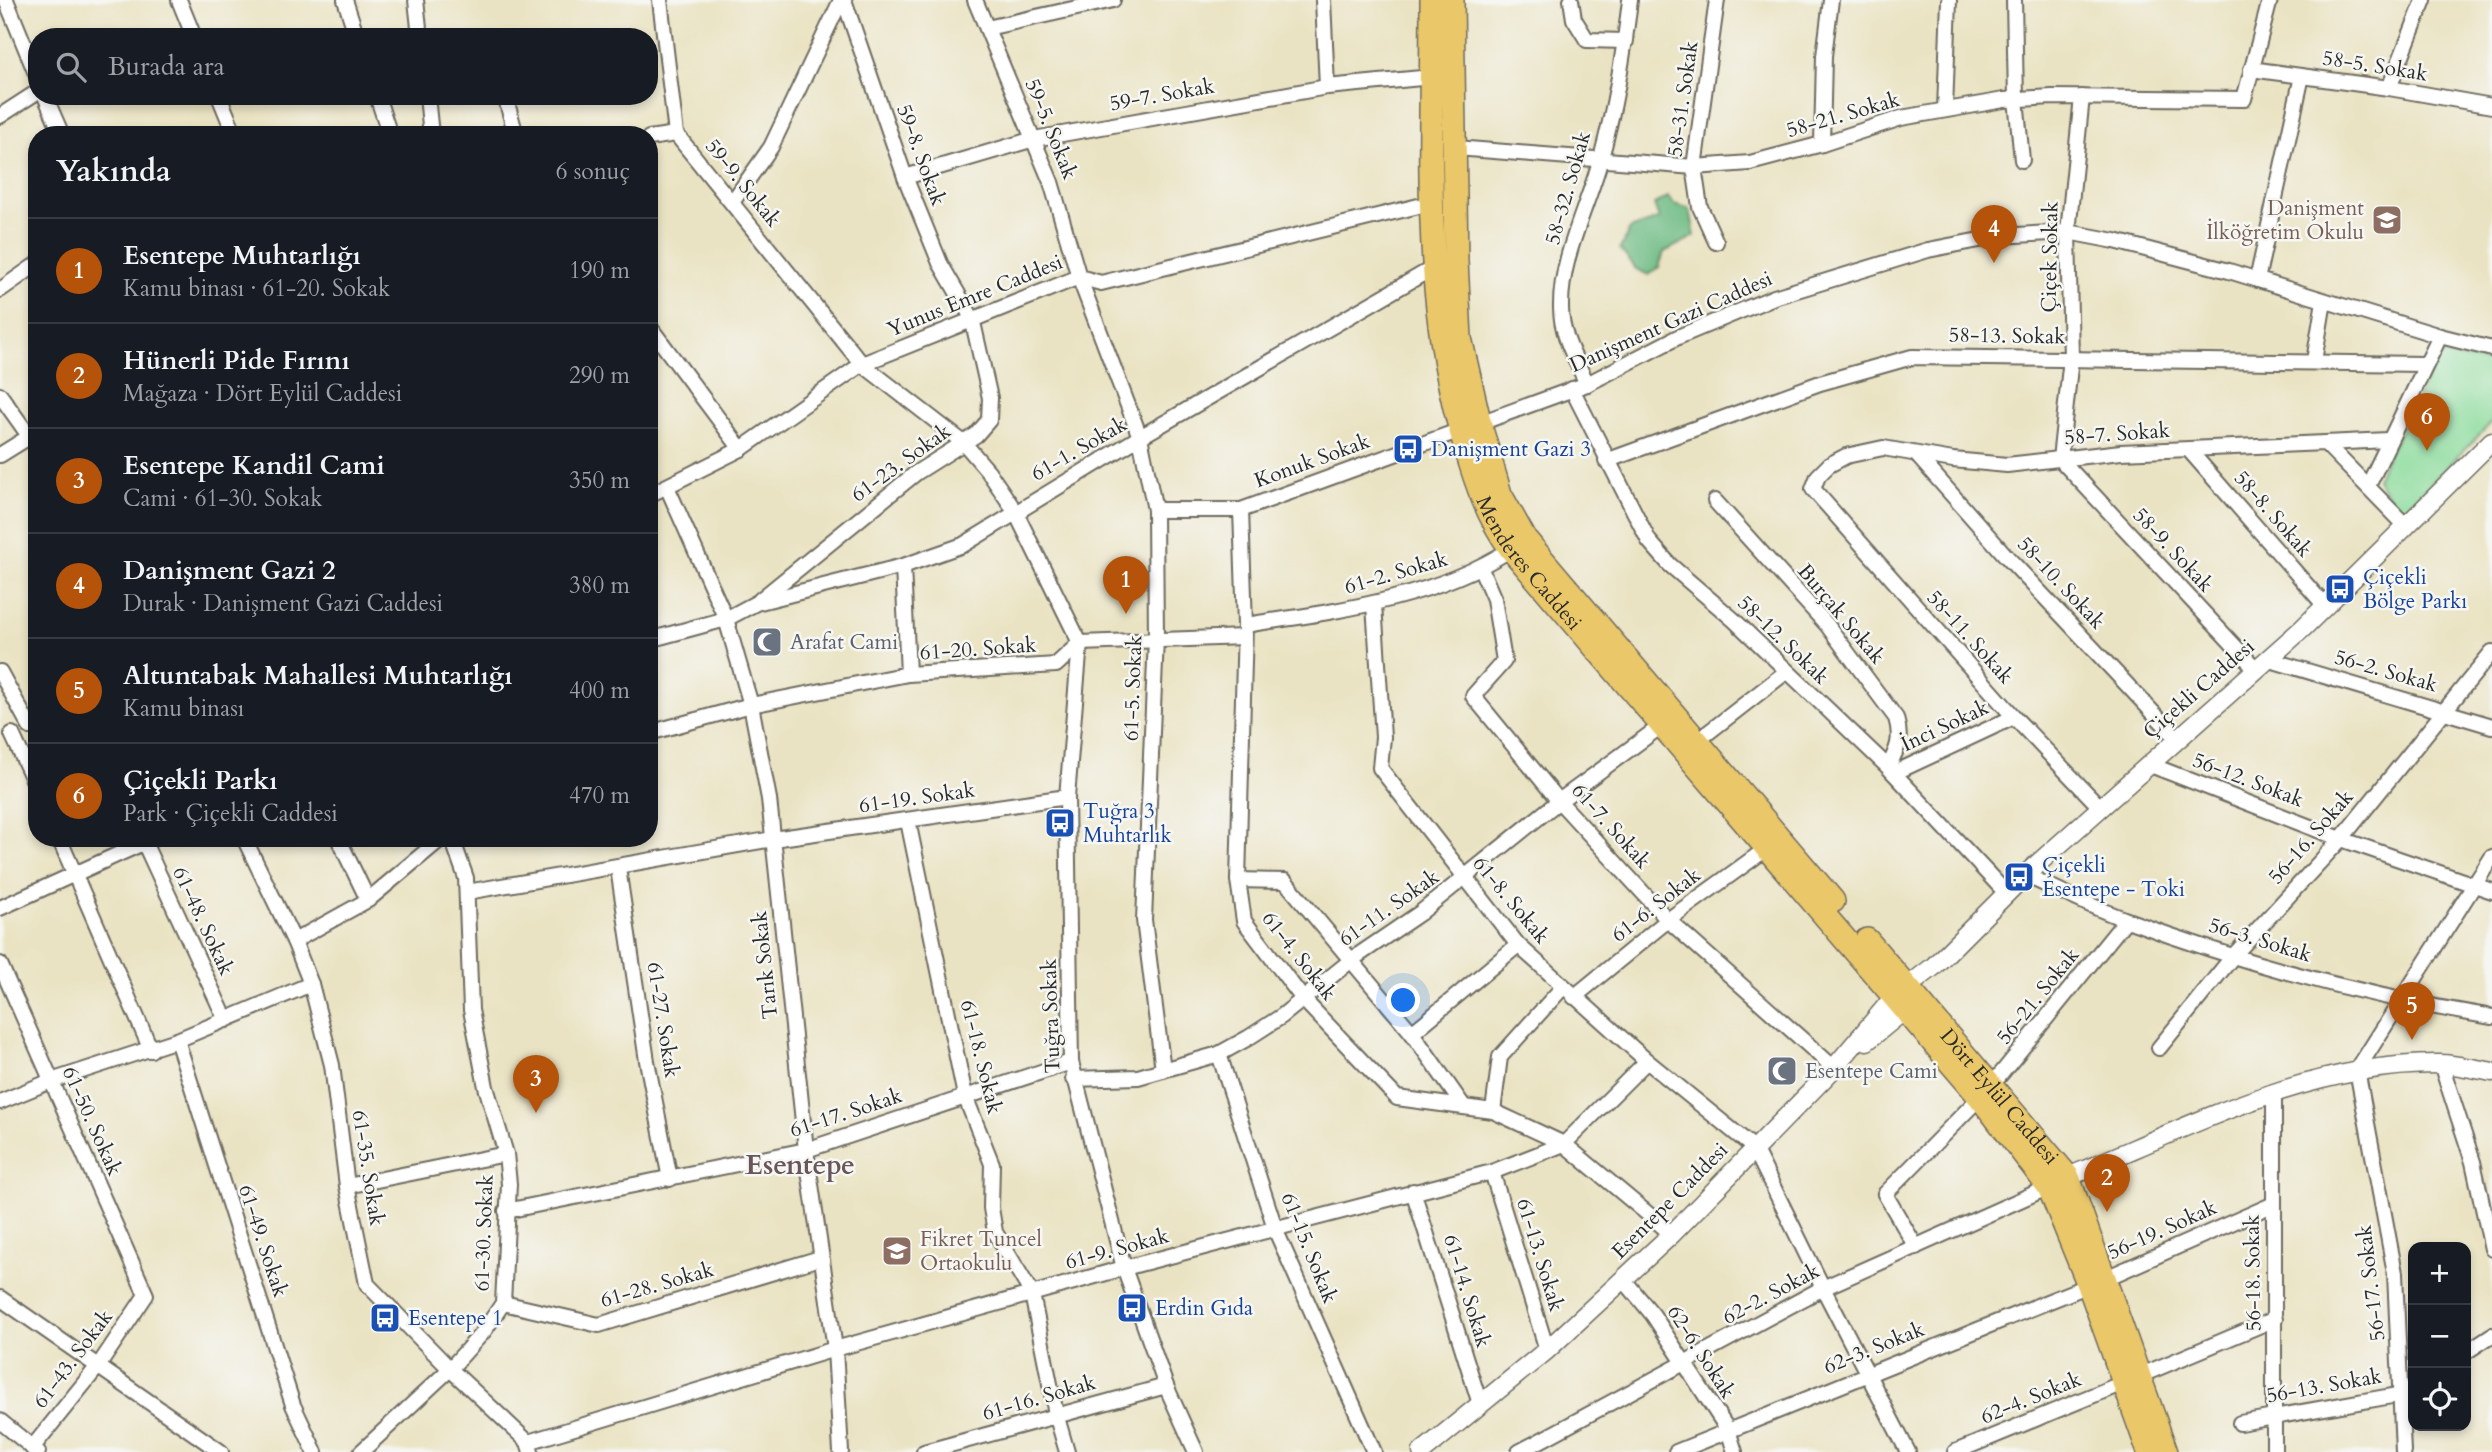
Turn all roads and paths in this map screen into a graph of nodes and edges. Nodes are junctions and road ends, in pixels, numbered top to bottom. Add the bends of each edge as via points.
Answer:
1 (6, 0) edge
2 (179, 0) edge
3 (345, 0) edge
4 (416, 0) edge
5 (660, 0) edge
6 (842, 0) edge
7 (975, 0) edge
8 (1322, 0) edge
9 (1432, 0) edge
10 (1452, 0) edge
11 (1571, 0) edge
12 (1630, 0) edge
13 (1717, 0) edge
14 (1831, 0) edge
15 (1949, 0) edge
16 (2014, 0) edge
17 (2270, 0) edge
18 (2424, 0) edge
19 (1104, 1) edge
20 (190, 28) edge
21 (354, 28) edge
22 (419, 28) edge
23 (987, 28) junction
24 (1626, 41) junction
25 (28, 54) edge
26 (2251, 69) junction
27 (2302, 76) junction
28 (1432, 77) junction
29 (1326, 86) junction
30 (2389, 88) junction
31 (2082, 97) junction
32 (28, 98) edge
33 (2016, 99) junction
34 (49, 105) edge
35 (223, 105) edge
36 (380, 105) edge
37 (428, 105) edge
38 (508, 105) edge
39 (2492, 106) edge
40 (1945, 110) junction
41 (0, 116) edge
42 (58, 126) edge
43 (231, 126) edge
44 (387, 126) edge
45 (430, 126) edge
46 (513, 126) edge
47 (676, 134) junction
48 (658, 137) edge
49 (1034, 139) junction
50 (1822, 144) junction
51 (1455, 148) junction
52 (1601, 157) junction
53 (2022, 160) dead end
54 (1694, 167) junction
55 (905, 177) junction
56 (733, 201) junction
57 (1431, 203) junction
58 (2068, 232) junction
59 (1716, 242) dead end
60 (1433, 268) junction
61 (28, 270) edge
62 (1079, 277) junction
63 (2257, 279) junction
64 (0, 290) edge
65 (2324, 301) junction
66 (972, 318) junction
67 (2440, 336) junction
68 (658, 338) edge
69 (2492, 349) edge
70 (2071, 358) junction
71 (2314, 361) junction
72 (862, 364) junction
73 (2424, 364) junction
74 (1587, 384) junction
75 (1572, 389) junction
76 (0, 396) edge
77 (1470, 427) junction
78 (28, 430) edge
79 (1140, 437) junction
80 (2388, 440) junction
81 (2492, 441) edge
82 (28, 442) edge
83 (964, 443) junction
84 (2325, 443) junction
85 (741, 449) junction
86 (2189, 450) junction
87 (1916, 454) junction
88 (0, 455) edge
89 (2060, 459) junction
90 (1606, 461) junction
91 (2368, 486) junction
92 (668, 489) junction
93 (1813, 489) joint
94 (658, 492) edge
95 (1715, 501) dead end
96 (1155, 510) junction
97 (1241, 510) junction
98 (1015, 511) junction
99 (2407, 527) junction
100 (1511, 549) junction
101 (903, 566) junction
102 (1481, 569) junction
103 (756, 603) junction
104 (1374, 605) junction
105 (2325, 606) junction
106 (726, 619) junction
107 (1244, 631) junction
108 (658, 638) edge
109 (1157, 638) junction
110 (1080, 643) junction
111 (2492, 652) edge
112 (2261, 664) junction
113 (0, 672) edge
114 (1786, 672) junction
115 (908, 674) junction
116 (751, 705) junction
117 (2445, 710) junction
118 (2014, 717) junction
119 (28, 718) edge
120 (1661, 726) junction
121 (2492, 726) edge
122 (28, 728) edge
123 (658, 731) edge
124 (6, 736) edge
125 (2177, 738) junction
126 (1696, 742) junction
127 (2148, 764) junction
128 (1891, 770) junction
129 (28, 773) edge
130 (1067, 797) junction
131 (1559, 801) junction
132 (2100, 807) junction
133 (908, 821) junction
134 (773, 838) junction
135 (2341, 839) junction
136 (63, 847) edge
137 (131, 847) edge
138 (149, 847) edge
139 (248, 847) edge
140 (342, 847) edge
141 (431, 847) edge
142 (455, 847) edge
143 (1766, 849) junction
144 (2492, 858) edge
145 (618, 868) junction
146 (75, 874) junction
147 (2025, 875) junction
148 (1464, 879) junction
149 (1238, 880) junction
150 (2473, 885) junction
151 (2492, 891) edge
152 (467, 892) junction
153 (2006, 893) junction
154 (368, 900) junction
155 (0, 908) edge
156 (1668, 920) junction
157 (2126, 920) junction
158 (294, 941) junction
159 (1518, 945) junction
160 (2234, 955) junction
161 (1349, 961) junction
162 (0, 964) edge
163 (1933, 967) joint
164 (3, 981) edge
165 (311, 984) junction
166 (1568, 992) junction
167 (1906, 998) junction
168 (1303, 999) junction
169 (2400, 1003) junction
170 (2492, 1017) edge
171 (226, 1020) junction
172 (1412, 1033) junction
173 (177, 1040) junction
174 (2159, 1048) dead end
175 (151, 1050) junction
176 (1219, 1054) junction
177 (1647, 1061) junction
178 (1071, 1062) junction
179 (2441, 1064) junction
180 (1834, 1068) junction
181 (1163, 1070) junction
182 (2357, 1070) junction
183 (2492, 1072) edge
184 (1073, 1079) junction
185 (51, 1081) junction
186 (1986, 1091) junction
187 (2274, 1093) junction
188 (965, 1096) junction
189 (0, 1102) edge
190 (1464, 1107) junction
191 (1493, 1111) junction
192 (1564, 1144) junction
193 (1754, 1148) junction
194 (806, 1150) junction
195 (506, 1154) junction
196 (1492, 1172) junction
197 (670, 1179) junction
198 (2059, 1182) junction
199 (346, 1186) junction
200 (1413, 1191) junction
201 (2273, 1204) junction
202 (506, 1210) junction
203 (1276, 1231) junction
204 (1672, 1234) junction
205 (1916, 1247) junction
206 (2492, 1250) edge
207 (820, 1258) junction
208 (1124, 1268) junction
209 (1624, 1280) junction
210 (2098, 1281) junction
211 (1823, 1288) junction
212 (1032, 1294) junction
213 (146, 1295) joint
214 (1, 1301) edge
215 (503, 1303) junction
216 (2275, 1320) junction
217 (2492, 1335) edge
218 (835, 1349) junction
219 (2471, 1349) edge
220 (1547, 1350) junction
221 (99, 1365) junction
222 (1683, 1365) junction
223 (450, 1369) junction
224 (1866, 1373) junction
225 (2131, 1380) junction
226 (1166, 1386) junction
227 (2408, 1391) edge
228 (1480, 1404) junction
229 (1056, 1414) junction
230 (2274, 1415) junction
231 (0, 1421) edge
232 (2240, 1423) dead end
233 (1728, 1430) junction
234 (530, 1447) edge
235 (956, 1448) edge
236 (35, 1450) edge
237 (220, 1452) edge
238 (315, 1452) edge
239 (361, 1452) edge
240 (841, 1452) edge
241 (924, 1452) edge
242 (1068, 1452) edge
243 (1196, 1452) edge
244 (1374, 1452) edge
245 (1423, 1452) edge
246 (1519, 1452) edge
247 (1676, 1452) edge
248 (1735, 1452) edge
249 (1909, 1452) edge
250 (1955, 1452) edge
251 (2148, 1452) edge
252 (2166, 1452) edge
253 (2274, 1452) edge
254 (2403, 1452) edge

1 - 25 street
2 - 20 street
3 - 21 street
4 - 22 street
5 - 47 street, 59-9. Sokak
6 - 55 street, 59-8. Sokak
6 - 56 street via 771,147
7 - 23 street, 59-5. Sokak
8 - 29 street
9 - 28 main road, Menderes Caddesi
10 - 51 main road, Menderes Caddesi
11 - 24 street via 1574,19 1587,40
12 - 24 street, 58-32. Sokak
13 - 54 street, 58-31. Sokak
14 - 50 street
15 - 40 street
16 - 33 street
17 - 26 street
18 - 30 street
19 - 23 street
23 - 49 street, 59-5. Sokak
24 - 52 street, 58-32. Sokak
26 - 27 street, 58-5. Sokak
26 - 31 street, 58-21. Sokak via 2244,99
27 - 30 street, 58-5. Sokak
27 - 63 street
28 - 29 street, 59-7. Sokak
28 - 57 main road, Menderes Caddesi
29 - 49 street, 59-7. Sokak
30 - 39 street, 58-5. Sokak
31 - 33 street, 58-21. Sokak
31 - 58 street, Çiçek Sokak
32 - 41 street
33 - 40 street, 58-21. Sokak
33 - 53 street
34 - 42 street
35 - 43 street
36 - 44 street
37 - 45 street
38 - 46 street
40 - 50 street, 58-21. Sokak via 1901,118
47 - 48 street
47 - 56 street, 59-9. Sokak
49 - 55 street, 59-7. Sokak
49 - 62 street, 59-5. Sokak
50 - 54 street, 58-21. Sokak via 1750,163
51 - 52 street, 58-21. Sokak
51 - 77 main road, Menderes Caddesi via 1455,237
52 - 54 street, 58-21. Sokak
52 - 74 street, 58-32. Sokak via 1563,281 1560,310 1568,343
54 - 59 street, 58-31. Sokak via 1700,207
55 - 66 street, 59-8. Sokak via 940,263
56 - 72 street, 59-9. Sokak
57 - 60 main road, Menderes Caddesi
57 - 62 street, Yunus Emre Caddesi via 1101,283
58 - 63 street, Danişment Gazi Caddesi
58 - 70 street, Çiçek Sokak
58 - 74 street, Danişment Gazi Caddesi via 2000,236 1858,270 1678,337
60 - 77 main road, Menderes Caddesi via 1440,345
60 - 79 street, 61-1. Sokak
61 - 64 street
62 - 66 street, Yunus Emre Caddesi
62 - 79 street, 61-5. Sokak
63 - 65 street, Danişment Gazi Caddesi
65 - 67 street, Danişment Gazi Caddesi
65 - 71 street
66 - 72 street, Yunus Emre Caddesi
66 - 83 street, 61-23. Sokak via 990,398 989,420
67 - 69 street, Danişment Gazi Caddesi
67 - 73 street
68 - 85 street
70 - 71 street, 58-13. Sokak
70 - 89 street, Çiçek Sokak
70 - 90 street, 58-13. Sokak via 1912,357 1820,383
71 - 73 street, 58-13. Sokak
72 - 83 street, 59-9. Sokak
72 - 85 street, Yunus Emre Caddesi
73 - 80 street
74 - 75 street, Danişment Gazi Caddesi
75 - 77 street, Danişment Gazi Caddesi
75 - 90 street, 58-12. Sokak
76 - 78 street
77 - 97 street, Konuk Sokak
77 - 100 main road, Menderes Caddesi via 1482,500
77 - 126 main road, Menderes Caddesi via 1525,538
79 - 96 street, 61-5. Sokak
79 - 98 street, 61-1. Sokak
80 - 84 street, 58-7. Sokak
80 - 91 street
81 - 99 street, Çiçekli Caddesi
82 - 88 street
83 - 98 street, 59-9. Sokak
83 - 103 street, 61-23. Sokak via 916,473
84 - 86 street, 58-7. Sokak
84 - 91 street
85 - 92 street, Yunus Emre Caddesi
86 - 89 street, 58-7. Sokak
86 - 105 street, 58-8. Sokak
87 - 89 street, 58-7. Sokak via 2007,465
87 - 93 street, 58-7. Sokak via 1883,448 1846,456 1818,476
87 - 125 street, 58-10. Sokak
89 - 112 street, 58-9. Sokak
90 - 114 street, 58-12. Sokak via 1648,541
91 - 99 street
92 - 94 street, Yunus Emre Caddesi
92 - 106 street, Tarık Sokak
93 - 118 street, 58-11. Sokak
95 - 128 street, Burçak Sokak via 1827,625 1896,718 1901,733
96 - 97 street, Konuk Sokak
96 - 109 street, 61-5. Sokak
97 - 107 street, 61-4. Sokak
98 - 101 street, 61-1. Sokak via 963,545
98 - 110 street, 59-9. Sokak
99 - 105 street, Çiçekli Caddesi
100 - 102 street, 61-2. Sokak
100 - 120 main road, Menderes Caddesi
101 - 103 street, 61-1. Sokak
101 - 115 street
102 - 104 street, 61-2. Sokak
102 - 131 street, 61-7. Sokak via 1494,599 1504,661 1473,696
103 - 106 street, 61-1. Sokak
104 - 107 street, 61-2. Sokak
104 - 148 street, 61-8. Sokak via 1383,737 1380,768
105 - 112 street, Çiçekli Caddesi
106 - 108 street, 61-1. Sokak
106 - 116 street, Tarık Sokak
107 - 109 street
107 - 149 street, 61-4. Sokak
109 - 110 street
109 - 181 street, 61-5. Sokak via 1144,920
110 - 115 street, 61-20. Sokak via 1056,665
110 - 130 street, Tuğra Sokak
111 - 117 street, 56-16. Sokak
112 - 117 street, 56-2. Sokak
112 - 125 street, Çiçekli Caddesi
113 - 119 street
114 - 126 street
114 - 128 street, 58-12. Sokak
115 - 116 street, 61-20. Sokak
116 - 123 street, 61-20. Sokak
116 - 134 street, Tarık Sokak
117 - 121 street, 56-2. Sokak
117 - 135 street, 56-16. Sokak
118 - 128 street, İnci Sokak
118 - 132 street, 58-11. Sokak
120 - 131 street, 61-11. Sokak
120 - 143 main road, Menderes Caddesi
122 - 124 street
124 - 129 street
125 - 127 street, Çiçekli Caddesi
126 - 167 main road, Menderes Caddesi
127 - 132 street, Çiçekli Caddesi
127 - 135 street, 56-12. Sokak
128 - 153 street, 58-12. Sokak
130 - 133 street, 61-19. Sokak
130 - 178 street, Tuğra Sokak
131 - 148 street, 61-11. Sokak
131 - 156 street, 61-7. Sokak
132 - 147 street, Çiçekli Caddesi
133 - 134 street, 61-19. Sokak
133 - 188 street, 61-18. Sokak
134 - 145 street, 61-19. Sokak
134 - 194 street, Tarık Sokak
135 - 150 street, 56-12. Sokak
135 - 160 street, 56-16. Sokak
136 - 146 street
137 - 146 street
138 - 171 street, 61-48. Sokak
139 - 158 street, 61-35. Sokak
140 - 154 street
141 - 154 street
142 - 152 street, 61-30. Sokak
143 - 156 street, 61-6. Sokak
143 - 167 main road, Menderes Caddesi
144 - 150 street
145 - 152 street, 61-19. Sokak
145 - 197 street, 61-27. Sokak
146 - 155 street
146 - 175 street
147 - 153 street, Çiçekli Caddesi
147 - 157 street, 56-3. Sokak
148 - 159 street, 61-8. Sokak
148 - 161 street, 61-11. Sokak
149 - 161 street via 1285,881
149 - 168 street, 61-4. Sokak via 1244,921
150 - 151 street, 56-12. Sokak
150 - 169 street
152 - 195 street, 61-30. Sokak via 471,1010 486,1087
153 - 163 street, Çiçekli Caddesi
154 - 158 street
156 - 166 street, 61-6. Sokak
156 - 180 street, 61-7. Sokak
157 - 160 street, 56-3. Sokak
157 - 186 street, 56-21. Sokak
158 - 165 street, 61-35. Sokak
159 - 166 street, 61-8. Sokak
159 - 172 street
160 - 169 street, 56-3. Sokak
160 - 174 street, 56-16. Sokak
161 - 168 street, 61-11. Sokak
161 - 172 street
162 - 164 street, 61-50. Sokak
163 - 167 street, Esentepe Caddesi
164 - 185 street, 61-50. Sokak
165 - 171 street
165 - 199 street, 61-35. Sokak via 332,1065
166 - 177 street, 61-8. Sokak
166 - 191 street, 61-6. Sokak via 1500,1057
167 - 180 street, Esentepe Caddesi
167 - 186 main road, Dört Eylül Caddesi
168 - 176 street, 61-11. Sokak
168 - 190 street, 61-4. Sokak via 1397,1098
169 - 170 street, 56-3. Sokak
169 - 182 street
171 - 173 street
172 - 190 street
173 - 175 street
173 - 238 street, 61-49. Sokak via 293,1405
175 - 185 street
176 - 181 street, 61-11. Sokak
176 - 203 street, 61-15. Sokak
177 - 192 street, 61-9. Sokak
177 - 193 street, 61-8. Sokak
178 - 184 street, Tuğra Sokak
178 - 188 street, 61-17. Sokak
179 - 182 street
179 - 183 street
179 - 206 street via 2473,1162
180 - 193 street, Esentepe Caddesi
181 - 184 street, 61-11. Sokak via 1138,1077
182 - 187 street
182 - 227 street, 56-17. Sokak via 2395,1273
184 - 208 street, Tuğra Sokak
185 - 189 street
185 - 213 street, 61-50. Sokak
186 - 198 main road, Dört Eylül Caddesi
186 - 205 street, 56-21. Sokak via 1885,1194
187 - 198 street
187 - 201 street, 56-18. Sokak
188 - 194 street, 61-17. Sokak
188 - 212 street, 61-18. Sokak via 992,1164 995,1232
190 - 191 street, 61-4. Sokak
191 - 192 street, 61-4. Sokak
192 - 196 street, 61-9. Sokak
192 - 204 street, 61-4. Sokak
193 - 204 street, Esentepe Caddesi
193 - 211 street
194 - 197 street, 61-17. Sokak
194 - 207 street, Tarık Sokak
195 - 199 street
195 - 202 street, 61-30. Sokak
196 - 200 street, 61-9. Sokak
196 - 220 street, 61-13. Sokak
197 - 202 street, 61-17. Sokak
198 - 205 street, 62-2. Sokak
198 - 210 main road, Dört Eylül Caddesi
199 - 223 street, 61-35. Sokak via 367,1284
200 - 203 street, 61-9. Sokak
200 - 228 street, 61-14. Sokak
201 - 210 street, 56-19. Sokak
201 - 216 street, 56-18. Sokak
202 - 215 street, 61-30. Sokak
203 - 208 street, 61-9. Sokak
203 - 244 street, 61-15. Sokak
204 - 209 street, Esentepe Caddesi
205 - 211 street, 62-2. Sokak
207 - 215 street, 61-28. Sokak via 599,1325
207 - 218 street, Tarık Sokak
208 - 212 street, 61-9. Sokak
208 - 226 street, Tuğra Sokak
209 - 220 street, Esentepe Caddesi
209 - 222 street, 62-6. Sokak via 1653,1315
210 - 224 street, 62-3. Sokak
210 - 225 main road, Dört Eylül Caddesi
211 - 222 street, 62-2. Sokak
211 - 224 street
212 - 218 street, 61-9. Sokak
212 - 229 street, 61-18. Sokak
213 - 221 street, 61-43. Sokak
214 - 221 street
215 - 223 street, 61-30. Sokak
216 - 225 street, 62-4. Sokak
216 - 230 street, 56-18. Sokak
217 - 219 street
218 - 234 street, 61-9. Sokak
218 - 240 street, Tarık Sokak
220 - 228 street, Esentepe Caddesi
221 - 236 street, 61-43. Sokak
221 - 237 street
222 - 233 street, 62-6. Sokak
222 - 246 street, 62-2. Sokak
223 - 234 street, 61-35. Sokak
223 - 239 street, 61-30. Sokak
224 - 233 street, 62-3. Sokak
224 - 249 street
225 - 250 street, 62-4. Sokak
225 - 251 main road, Dört Eylül Caddesi
225 - 252 main road, Dört Eylül Caddesi
226 - 229 street, 61-16. Sokak
226 - 243 street, Tuğra Sokak
227 - 230 street, 56-13. Sokak
227 - 254 street, 56-17. Sokak
228 - 245 street, Esentepe Caddesi
229 - 235 street, 61-16. Sokak
229 - 242 street, 61-18. Sokak
230 - 232 street, 56-13. Sokak
230 - 253 street, 56-18. Sokak
231 - 236 street
233 - 247 street, 62-3. Sokak
233 - 248 street, 62-6. Sokak
235 - 241 street, 61-16. Sokak

